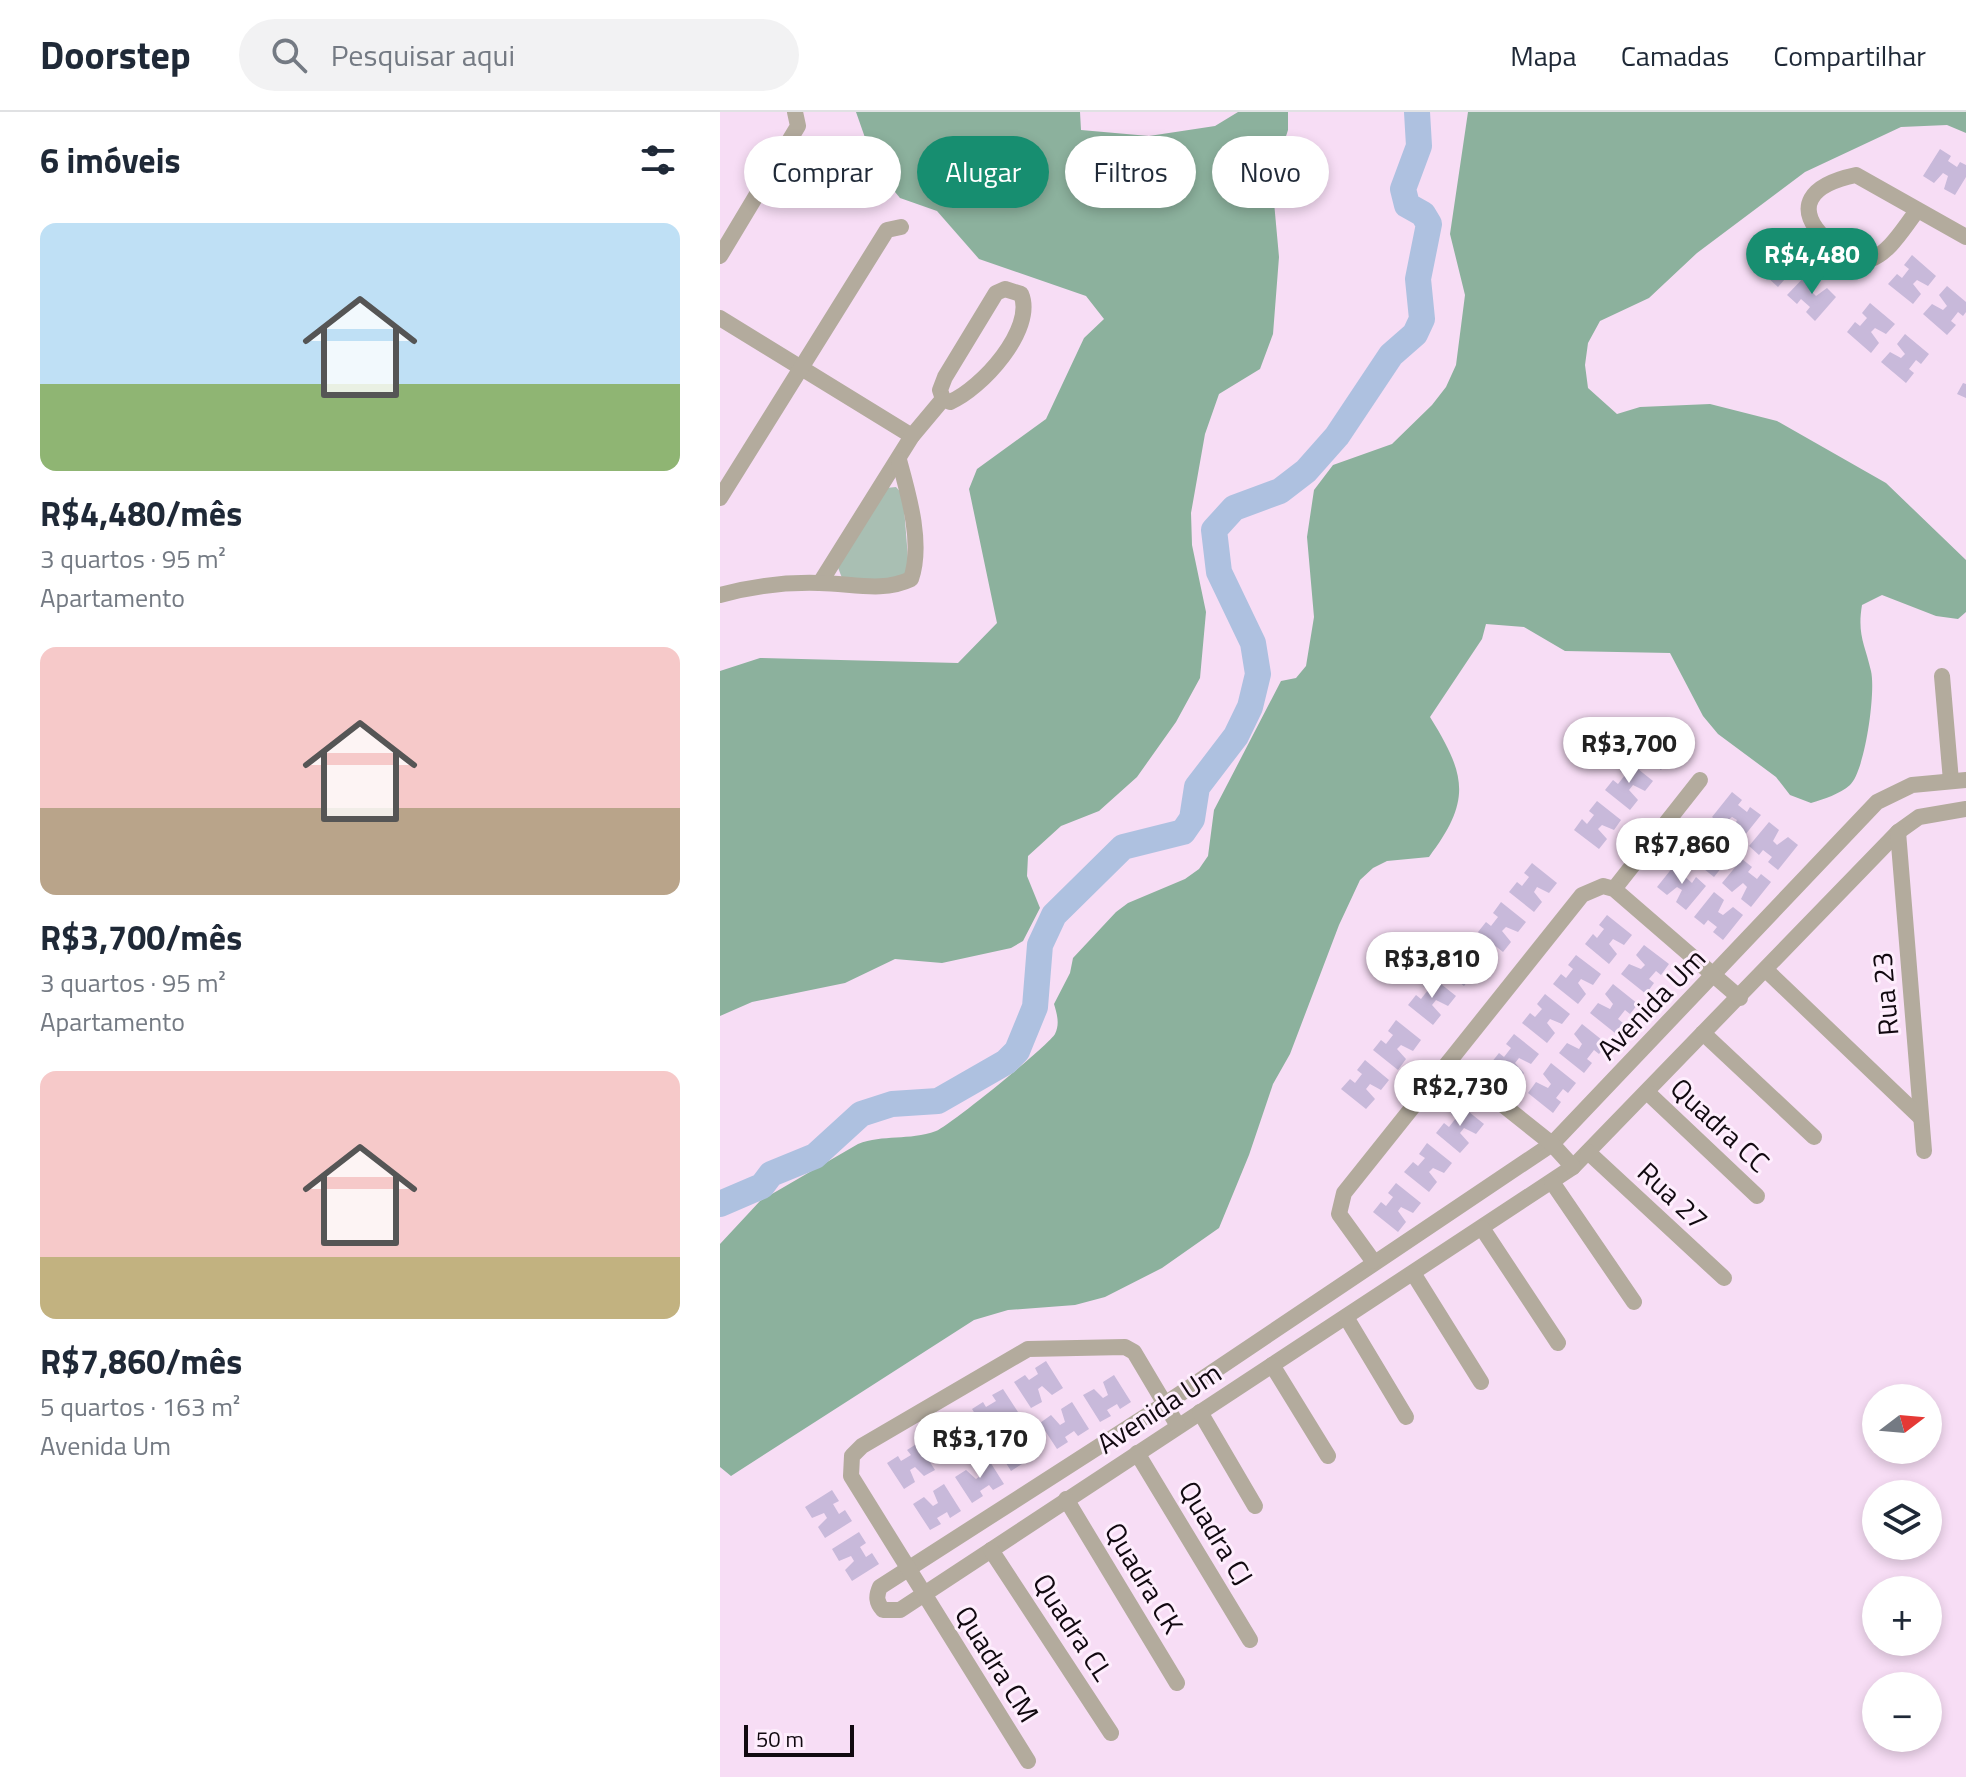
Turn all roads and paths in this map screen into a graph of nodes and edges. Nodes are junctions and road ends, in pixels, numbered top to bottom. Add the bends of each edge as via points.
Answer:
1 (795, 112) edge
2 (1917, 211) junction
3 (901, 227) dead end
4 (1966, 237) edge
5 (720, 256) edge
6 (720, 318) edge
7 (801, 369) junction
8 (943, 399) junction
9 (912, 436) junction
10 (899, 460) junction
11 (720, 498) edge
12 (820, 583) junction
13 (720, 595) edge
14 (1942, 676) dead end
15 (1700, 780) dead end
16 (1958, 781) edge
17 (1966, 809) edge
18 (1898, 832) junction
19 (1614, 889) junction
20 (1766, 970) junction
21 (1714, 975) junction
22 (1740, 998) junction
23 (1703, 1033) junction
24 (1449, 1062) junction
25 (1647, 1092) junction
26 (1921, 1118) junction
27 (1814, 1137) dead end
28 (1552, 1144) junction
29 (1924, 1151) dead end
30 (1588, 1152) junction
31 (1573, 1167) junction
32 (1552, 1182) junction
33 (1757, 1196) dead end
34 (1482, 1228) junction
35 (1373, 1261) junction
36 (1413, 1273) junction
37 (1724, 1278) dead end
38 (1634, 1302) dead end
39 (1346, 1317) junction
40 (1558, 1343) dead end
41 (1272, 1365) junction
42 (1481, 1382) dead end
43 (1165, 1404) junction
44 (1200, 1412) junction
45 (1406, 1417) dead end
46 (1178, 1426) junction
47 (1137, 1453) junction
48 (1328, 1456) dead end
49 (1066, 1499) junction
50 (1255, 1506) dead end
51 (991, 1550) junction
52 (907, 1568) junction
53 (923, 1595) junction
54 (1250, 1640) dead end
55 (1177, 1683) dead end
56 (1111, 1733) dead end
57 (1028, 1761) dead end

1 - 5 street via 798,126
2 - 2 street via 1887,248 1862,262 1809,222 1806,207 1837,179 1856,175
2 - 4 street
3 - 7 street via 887,230
6 - 7 street
7 - 9 street
7 - 11 street
8 - 8 street via 950,402 974,388 1006,352 1025,313 1021,294 1005,289 996,293 945,377
8 - 9 street
9 - 10 street
10 - 12 street
10 - 12 street via 917,564 911,579 893,588
12 - 13 street via 754,585
14 - 16 street
15 - 19 street
16 - 21 street, Avenida Um via 1912,785 1877,802
17 - 18 street, Avenida Um via 1919,817
18 - 20 street, Avenida Um
18 - 26 street, Rua 23
19 - 21 street
19 - 24 street via 1603,886 1582,895
20 - 22 street, Avenida Um
20 - 26 street
21 - 22 street
21 - 28 street, Avenida Um
22 - 23 street, Avenida Um
23 - 25 street, Avenida Um
23 - 27 street
24 - 28 street
24 - 35 street via 1344,1193 1339,1214
25 - 30 street, Avenida Um
25 - 33 street, Quadra CC
26 - 29 street, Rua 23
28 - 31 street
28 - 35 street, Avenida Um
30 - 31 street, Avenida Um
30 - 37 street, Rua 27
31 - 32 street, Avenida Um
32 - 34 street, Avenida Um
32 - 38 street
34 - 36 street, Avenida Um
34 - 40 street
35 - 43 street, Avenida Um
36 - 39 street, Avenida Um
36 - 42 street
39 - 41 street, Avenida Um
39 - 45 street
41 - 44 street, Avenida Um
41 - 48 street
43 - 46 street
43 - 52 street, Avenida Um
43 - 52 street, Quadra CM via 1141,1360 1125,1347 1028,1349 862,1446 852,1456 851,1476
44 - 46 street, Avenida Um
44 - 50 street
46 - 47 street, Avenida Um
47 - 49 street, Avenida Um
47 - 54 street, Quadra CJ
49 - 51 street, Avenida Um
49 - 55 street, Quadra CK
51 - 53 street, Avenida Um
51 - 56 street, Quadra CL
52 - 53 street, Quadra CM
52 - 53 street, Avenida Um via 880,1587 879,1606 900,1610
53 - 57 street, Quadra CM

